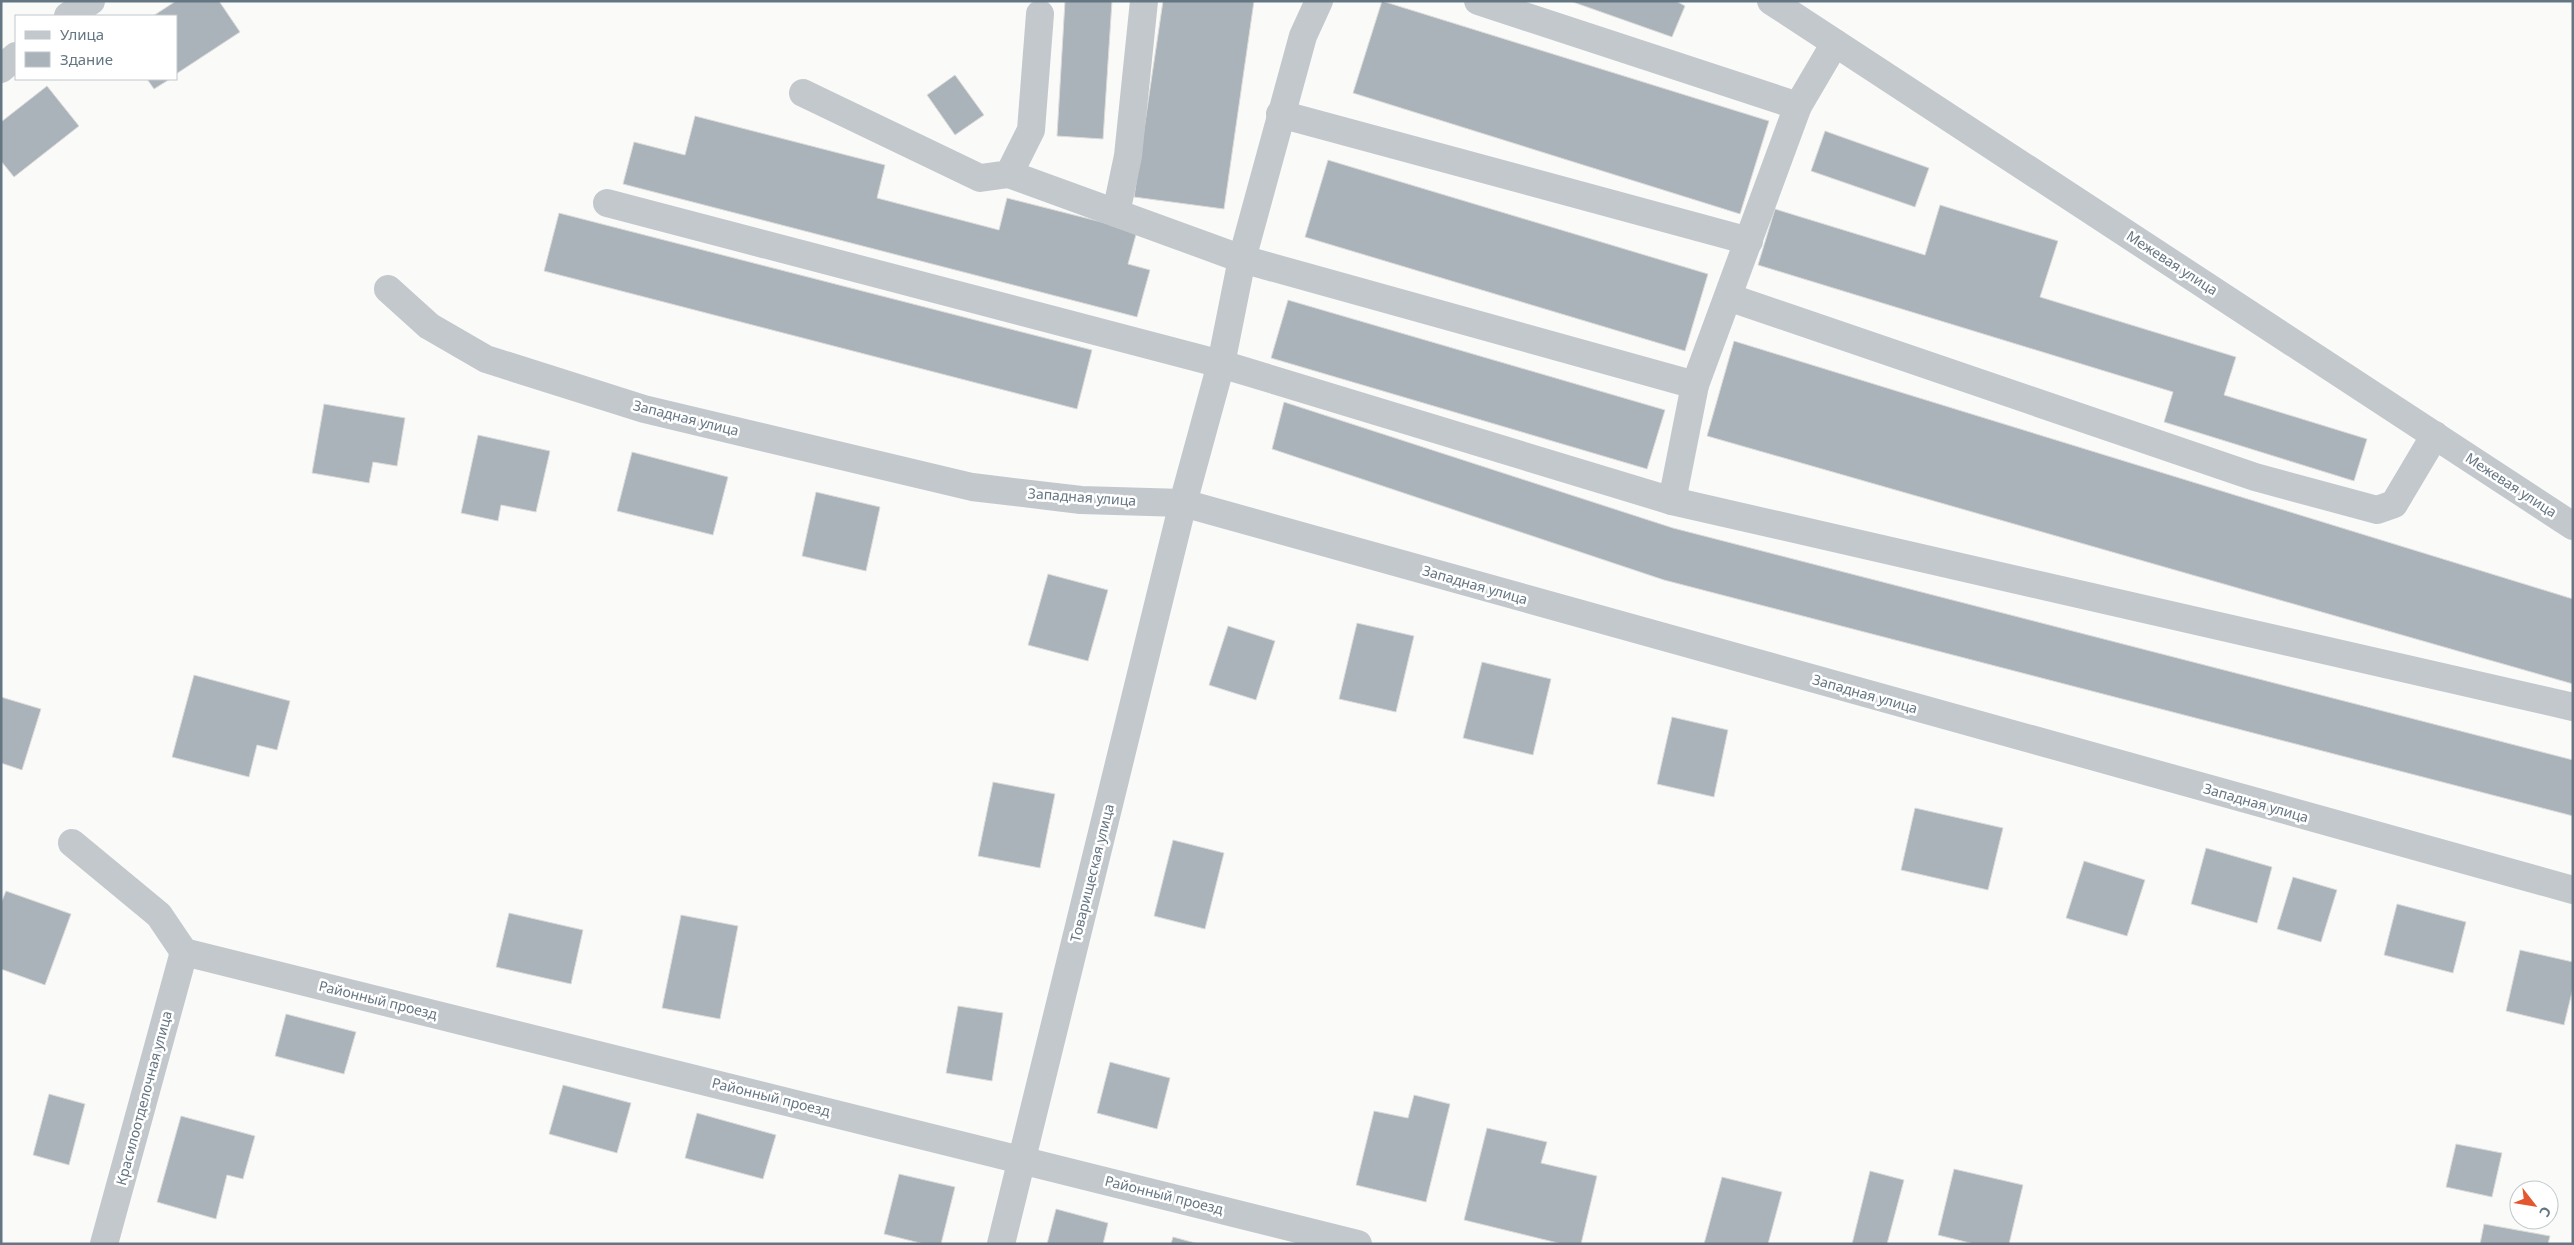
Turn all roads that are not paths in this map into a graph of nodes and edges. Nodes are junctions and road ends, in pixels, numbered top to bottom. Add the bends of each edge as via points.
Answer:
1 (91, 1) edge
2 (1144, 1) edge
3 (1319, 1) edge
4 (1478, 1) edge
5 (1771, 1) edge
6 (1040, 14) dead end
7 (70, 15) edge
8 (1835, 43) junction
9 (15, 57) edge
10 (1, 69) edge
11 (803, 93) dead end
12 (1798, 106) junction
13 (1280, 114) junction
14 (1009, 174) junction
15 (607, 203) dead end
16 (1116, 213) junction
17 (1749, 241) junction
18 (1242, 259) junction
19 (388, 289) dead end
20 (1728, 297) junction
21 (1221, 364) junction
22 (1695, 385) junction
23 (2435, 435) junction
24 (1672, 501) junction
25 (1183, 503) junction
26 (2573, 526) edge
27 (2573, 707) edge
28 (72, 843) dead end
29 (2573, 890) edge
30 (184, 952) junction
31 (1022, 1160) junction
32 (104, 1244) edge
33 (1002, 1244) edge
34 (1358, 1244) edge

1 - 7 street
2 - 16 street via 1128,156
3 - 13 street, Товарищеская улица via 1303,36
4 - 12 street
5 - 8 street, Межевая улица
6 - 14 street via 1031,130
8 - 12 street
8 - 23 street, Межевая улица
9 - 10 street
11 - 14 street via 980,178
12 - 17 street
13 - 17 street
13 - 18 street, Товарищеская улица
14 - 16 street
15 - 21 street
16 - 18 street
17 - 20 street
18 - 21 street, Товарищеская улица
18 - 22 street
19 - 25 street, Западная улица via 429,326 486,359 644,409 972,487 1081,500
20 - 22 street
20 - 23 street via 2255,477 2378,510 2394,504
21 - 24 street
21 - 25 street, Товарищеская улица
22 - 24 street
23 - 26 street, Межевая улица
24 - 27 street
25 - 29 street, Западная улица
25 - 31 street, Товарищеская улица
28 - 30 street via 159,915
30 - 31 street, Районный проезд
30 - 32 street, Красилоотделочная улица
31 - 33 street, Товарищеская улица
31 - 34 street, Районный проезд

